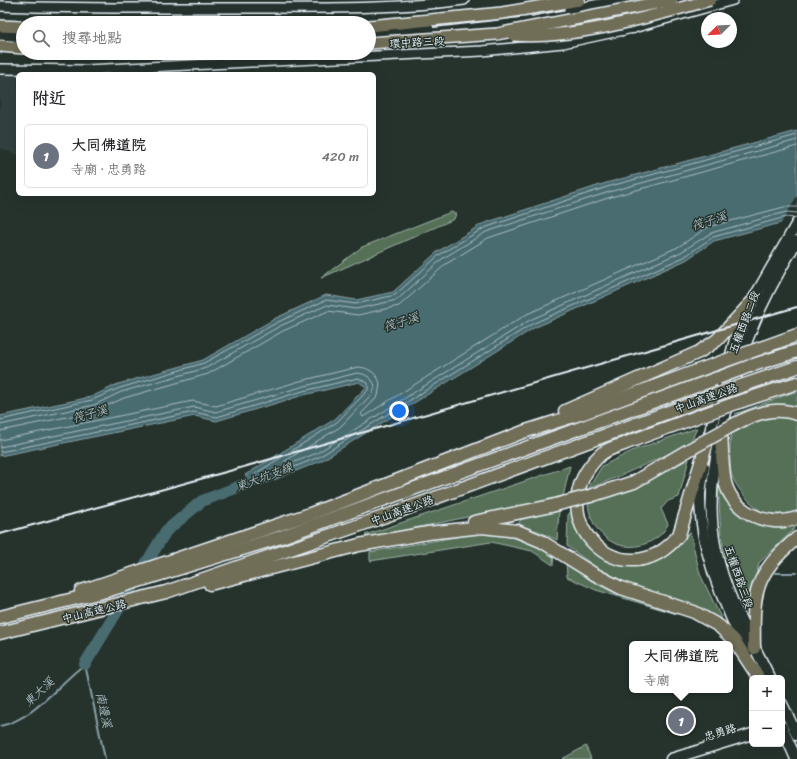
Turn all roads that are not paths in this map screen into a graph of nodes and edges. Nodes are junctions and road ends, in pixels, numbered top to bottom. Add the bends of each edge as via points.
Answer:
1 (464, 0) edge
2 (535, 0) edge
3 (579, 0) edge
4 (644, 0) edge
5 (672, 0) edge
6 (710, 0) edge
7 (733, 0) edge
8 (620, 2) edge
9 (0, 6) edge
10 (502, 13) junction
11 (376, 25) edge
12 (3, 26) edge
13 (16, 27) edge
14 (633, 28) junction
15 (622, 30) junction
16 (376, 33) edge
17 (497, 34) junction
18 (0, 35) edge
19 (16, 36) edge
20 (376, 37) edge
21 (0, 41) edge
22 (16, 42) edge
23 (376, 43) edge
24 (0, 46) edge
25 (16, 47) edge
26 (376, 56) edge
27 (294, 60) edge
28 (0, 69) edge
29 (797, 223) edge
30 (797, 241) edge
31 (776, 267) junction
32 (750, 303) junction
33 (797, 335) edge
34 (797, 351) edge
35 (797, 367) edge
36 (797, 383) edge
37 (797, 414) edge
38 (721, 431) junction
39 (523, 432) junction
40 (706, 446) junction
41 (797, 518) edge
42 (428, 533) junction
43 (797, 538) edge
44 (175, 566) junction
45 (166, 592) junction
46 (46, 606) junction
47 (0, 617) edge
48 (0, 633) edge
49 (754, 648) junction
50 (757, 675) edge
51 (758, 675) edge
52 (768, 675) edge
53 (784, 711) edge
54 (788, 725) edge
55 (749, 735) edge
56 (797, 735) edge
57 (671, 759) edge
58 (796, 759) edge

1 - 9 street via 436,4 341,8
2 - 10 highway
3 - 10 highway
4 - 8 street, 環中路三段
5 - 17 highway, bridge
6 - 17 highway, bridge via 588,30 545,36
7 - 14 street, 環中路三段
8 - 14 main road
8 - 15 main road
8 - 16 street, 環中路三段 via 534,17
8 - 20 street, 環中路三段 via 534,21
10 - 11 highway
12 - 13 highway
14 - 15 street, 環中路三段
15 - 26 street, 環中路三段 via 563,43 482,51
17 - 23 highway, bridge
18 - 19 street
21 - 22 street
24 - 25 highway
27 - 28 street, 環中路三段 via 86,70
29 - 31 main road
30 - 31 main road
31 - 32 main road, 五權西路二段
31 - 38 main road, 五權西路二段 via 748,338
32 - 39 highway via 717,340 699,352
32 - 40 main road, 五權西路二段 via 731,353
33 - 39 highway, bridge
34 - 44 highway, 中山高速公路, bridge via 281,537
35 - 45 highway, 中山高速公路, bridge via 394,513
36 - 40 highway, bridge via 650,434 600,455 585,474 577,495 578,517 587,537 609,555 629,560 650,557 671,546 679,535
37 - 42 highway, bridge via 772,410 752,415 634,482 551,506
38 - 41 highway via 724,478 736,502 753,516 767,521 781,522
38 - 49 main road, 五權西路三段 via 712,489 712,521 716,550 733,601
39 - 44 highway
40 - 51 main road, 五權西路三段 via 700,494 706,546 722,598
42 - 45 highway via 359,545 227,580
42 - 50 highway via 482,527 530,534 621,588 694,612 719,626 734,640
43 - 49 highway via 768,566 758,585 753,605
44 - 46 highway, 中山高速公路 via 106,591
44 - 46 highway via 113,580
45 - 48 highway, 中山高速公路
46 - 47 highway, 中山高速公路
49 - 52 main road, 五權西路三段
53 - 54 main road
54 - 56 main road
54 - 58 main road
55 - 57 main road, 忠勇路

